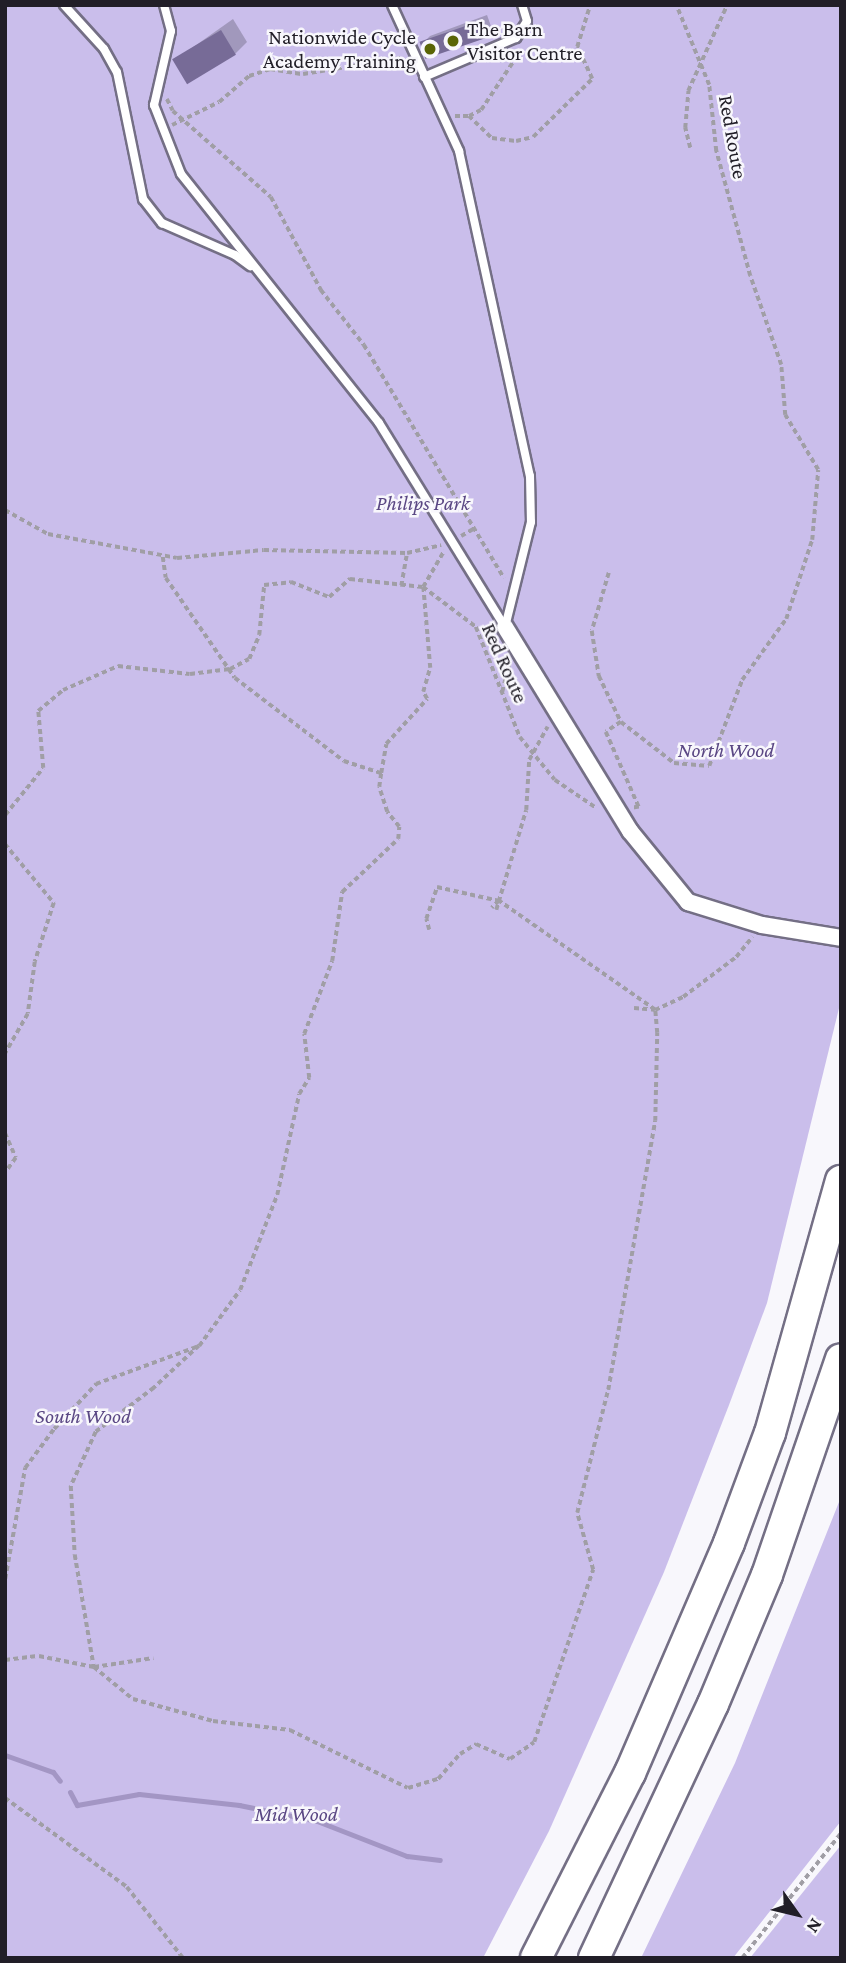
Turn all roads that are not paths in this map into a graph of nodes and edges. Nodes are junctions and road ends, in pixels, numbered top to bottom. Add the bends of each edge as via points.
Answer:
1 (64, 5) edge
2 (164, 5) edge
3 (392, 5) edge
4 (522, 5) edge
5 (425, 76) junction
6 (258, 273) junction
7 (505, 627) junction
8 (841, 938) edge
9 (841, 1181) edge
10 (841, 1359) edge
11 (536, 1958) edge
12 (594, 1958) edge

1 - 6 lane via 104,49 117,72 143,199 162,223 235,255
2 - 6 lane via 171,31 154,105 181,174 222,221
3 - 5 lane
4 - 5 lane via 527,21 516,38
5 - 7 lane via 459,151 530,476 531,522
6 - 7 lane via 379,423
7 - 8 street via 618,811 667,881 688,902 762,925
9 - 11 highway via 770,1433 729,1543 630,1773
10 - 12 highway via 814,1448 757,1598 713,1704

